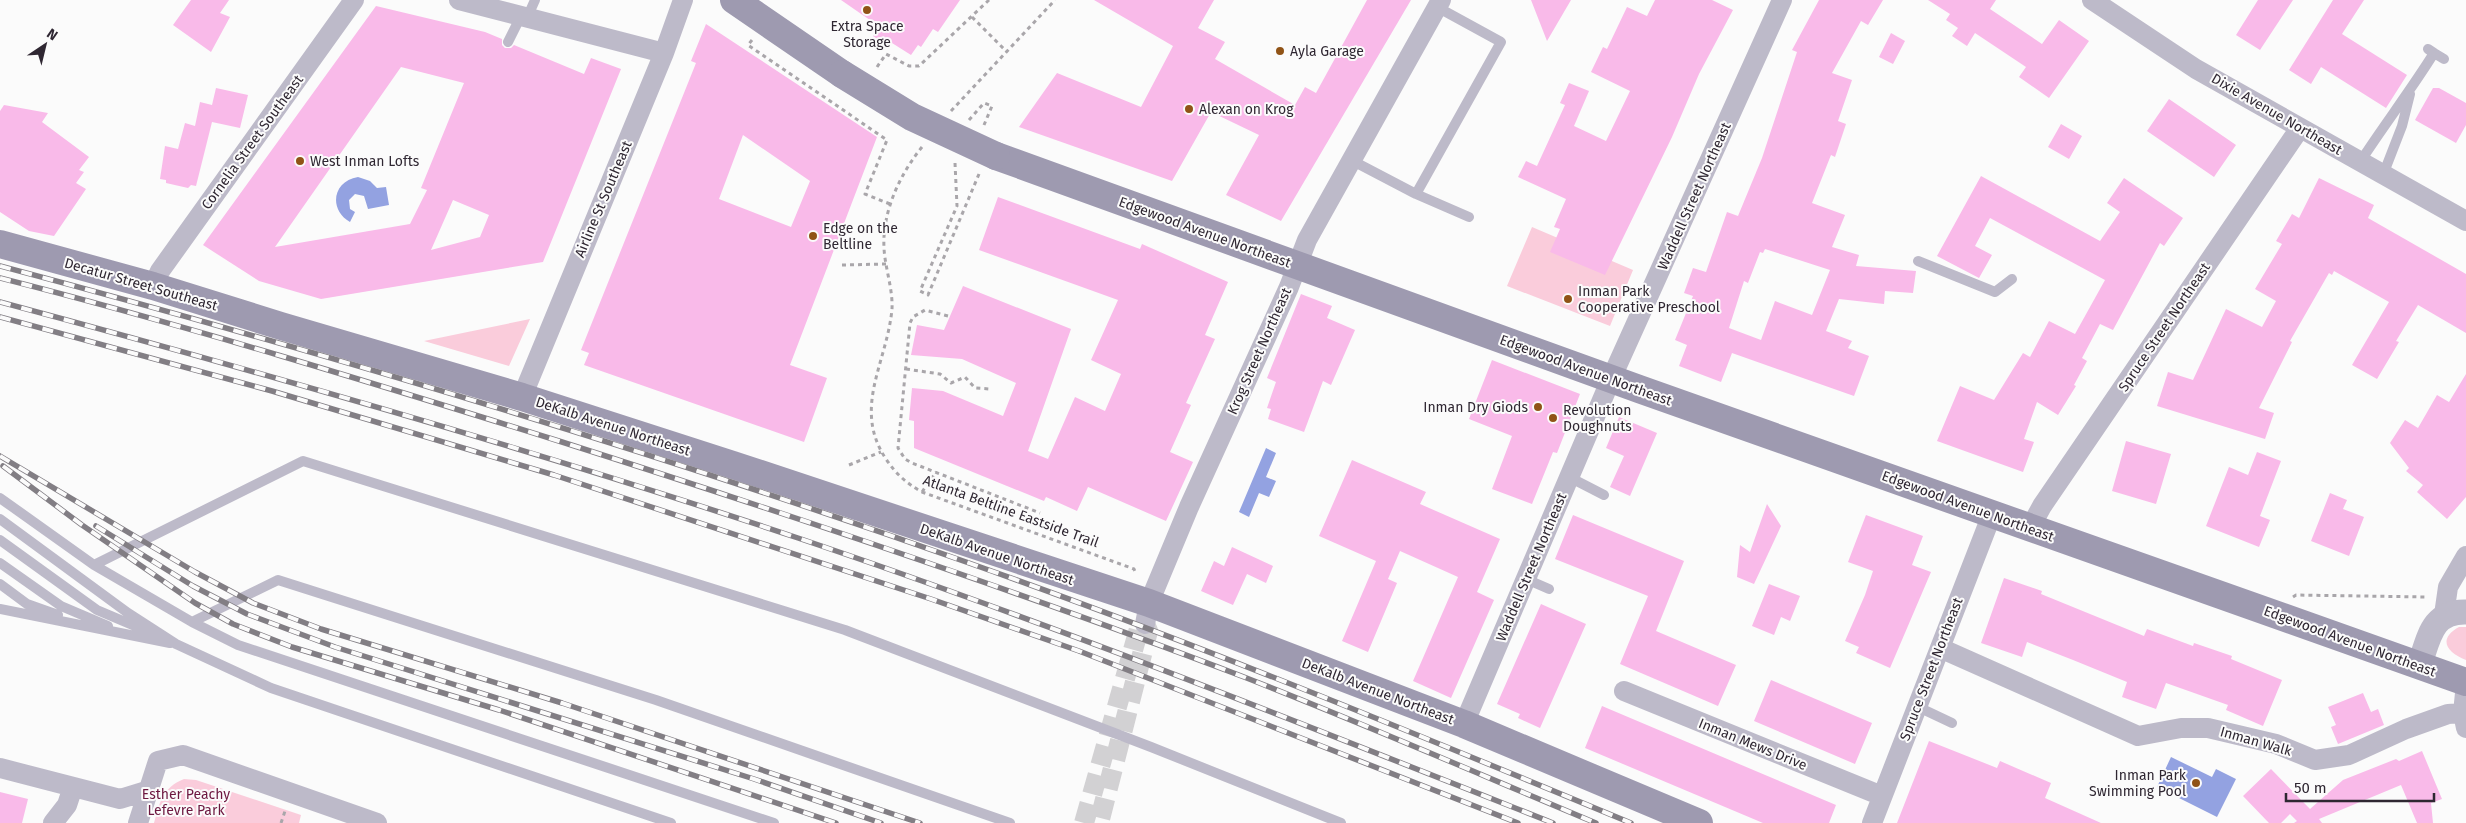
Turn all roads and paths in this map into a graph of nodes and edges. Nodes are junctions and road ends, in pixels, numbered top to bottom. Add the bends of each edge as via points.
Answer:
1 (354, 0) edge
2 (459, 0) edge
3 (683, 0) edge
4 (734, 0) edge
5 (989, 0) edge
6 (1055, 0) edge
7 (1782, 0) edge
8 (2099, 2) edge
9 (486, 3) edge
10 (1439, 4) edge
11 (528, 12) edge
12 (972, 17) junction
13 (753, 38) dead end
14 (508, 42) dead end
15 (1006, 52) junction
16 (664, 53) junction
17 (2444, 58) dead end
18 (877, 67) dead end
19 (2412, 88) junction
20 (948, 114) dead end
21 (966, 122) dead end
22 (984, 125) dead end
23 (2300, 128) junction
24 (926, 141) dead end
25 (1351, 160) junction
26 (2360, 162) junction
27 (987, 165) junction
28 (2383, 175) junction
29 (1416, 194) junction
30 (890, 204) junction
31 (956, 206) dead end
32 (1468, 217) dead end
33 (2466, 221) edge
34 (0, 244) edge
35 (1918, 261) dead end
36 (886, 264) junction
37 (842, 265) dead end
38 (1297, 265) junction
39 (2012, 279) dead end
40 (154, 286) junction
41 (948, 316) dead end
42 (281, 326) joint
43 (906, 369) junction
44 (1611, 379) junction
45 (990, 389) dead end
46 (522, 397) junction
47 (881, 452) junction
48 (849, 465) dead end
49 (936, 472) junction
50 (1569, 477) junction
51 (922, 492) junction
52 (1604, 495) dead end
53 (0, 498) edge
54 (1040, 513) dead end
55 (1992, 514) junction
56 (0, 519) edge
57 (2030, 528) junction
58 (0, 540) edge
59 (2466, 556) edge
60 (0, 563) edge
61 (94, 565) junction
62 (1526, 579) junction
63 (0, 584) edge
64 (1549, 589) dead end
65 (1144, 602) junction
66 (1, 607) edge
67 (2452, 608) edge
68 (2271, 613) junction
69 (192, 622) junction
70 (86, 626) junction
71 (130, 636) junction
72 (176, 644) junction
73 (1940, 648) junction
74 (2419, 666) junction
75 (2466, 682) edge
76 (1624, 691) dead end
77 (1916, 706) junction
78 (2464, 721) edge
79 (1952, 722) dead end
80 (1464, 724) junction
81 (0, 768) edge
82 (73, 787) junction
83 (146, 792) junction
84 (1882, 796) junction
85 (287, 806) dead end
86 (53, 823) edge
87 (138, 823) edge
88 (281, 823) edge
89 (377, 823) edge
90 (670, 823) edge
91 (774, 823) edge
92 (1010, 823) edge
93 (1341, 823) edge
94 (1699, 823) edge
95 (1872, 823) edge

1 - 40 street, Cornelia Street Southeast via 164,264
2 - 9 street
3 - 16 street, Airline St Southeast
4 - 27 main road, Edgewood Avenue Northeast, bridge via 842,74
5 - 12 path
6 - 15 path
7 - 44 street, Waddell Street Northeast
8 - 23 street, Dixie Avenue Northeast via 2196,69
9 - 11 street
10 - 25 street, Krog Street Northeast
10 - 29 lane via 1501,42
11 - 14 lane
11 - 16 street
12 - 15 path
12 - 18 path via 919,66 909,66 886,54
13 - 30 path via 748,45 887,140 865,194
15 - 20 path
16 - 46 street, Airline St Southeast
17 - 19 lane via 2431,51
19 - 26 lane
19 - 28 lane via 2402,126
21 - 22 path via 984,103 992,106
23 - 26 street, Dixie Avenue Northeast
23 - 57 street, Spruce Street Northeast
24 - 30 path, Atlanta Beltline Eastside Trail via 902,176
25 - 29 lane
25 - 38 street, Krog Street Northeast via 1306,240
26 - 28 street, Dixie Avenue Northeast
27 - 31 path via 928,295 920,291
27 - 38 main road, Edgewood Avenue Northeast
28 - 33 street, Dixie Avenue Northeast
29 - 32 lane
30 - 36 path, Atlanta Beltline Eastside Trail via 884,247
34 - 40 main road, Decatur Street Southeast
35 - 39 lane via 1995,292
36 - 37 path
36 - 47 path, Atlanta Beltline Eastside Trail via 892,307 871,398 871,427
38 - 44 main road, Edgewood Avenue Northeast
38 - 65 street, Krog Street Northeast
40 - 42 main road, Decatur Street Southeast
41 - 43 path via 924,310 913,317
42 - 46 main road, DeKalb Avenue Northeast
43 - 45 path via 940,374 951,383 965,377 975,388
43 - 49 path via 898,448 905,459
44 - 50 street, Waddell Street Northeast
44 - 55 main road, Edgewood Avenue Northeast
46 - 65 main road, DeKalb Avenue Northeast
47 - 48 path
47 - 51 path, Atlanta Beltline Eastside Trail via 896,474
49 - 51 path
49 - 54 path
50 - 52 lane
50 - 62 street, Waddell Street Northeast
51 - 65 path, Atlanta Beltline Eastside Trail via 1134,569
53 - 61 lane
55 - 57 main road, Edgewood Avenue Northeast
55 - 73 street, Spruce Street Northeast
56 - 72 lane
57 - 68 main road, Edgewood Avenue Northeast
58 - 72 lane via 97,610
59 - 67 street via 2451,580
60 - 71 lane via 61,606
61 - 69 lane
61 - 93 lane via 303,461 845,630
62 - 64 lane
62 - 80 street, Waddell Street Northeast
63 - 70 lane via 28,604
65 - 80 main road, DeKalb Avenue Northeast
66 - 70 lane
67 - 68 path via 2296,595
67 - 74 street via 2432,629
68 - 74 main road, Edgewood Avenue Northeast
69 - 91 lane via 238,645
69 - 92 lane via 278,580 656,700
70 - 71 lane
71 - 72 lane
72 - 90 lane via 271,688
73 - 77 street, Spruce Street Northeast
73 - 78 street, Inman Walk via 2138,736 2180,728 2208,728 2276,744 2315,760 2349,755 2448,714
74 - 75 main road, Edgewood Avenue Northeast
75 - 78 street
76 - 84 street, Inman Mews Drive
77 - 79 lane
77 - 84 street, Spruce Street Northeast
80 - 94 main road, DeKalb Avenue Northeast
81 - 82 street
82 - 83 street via 120,799
82 - 86 street via 67,805
83 - 87 street
83 - 89 street via 158,761 183,755
84 - 95 street, Spruce Street Northeast
85 - 88 path

